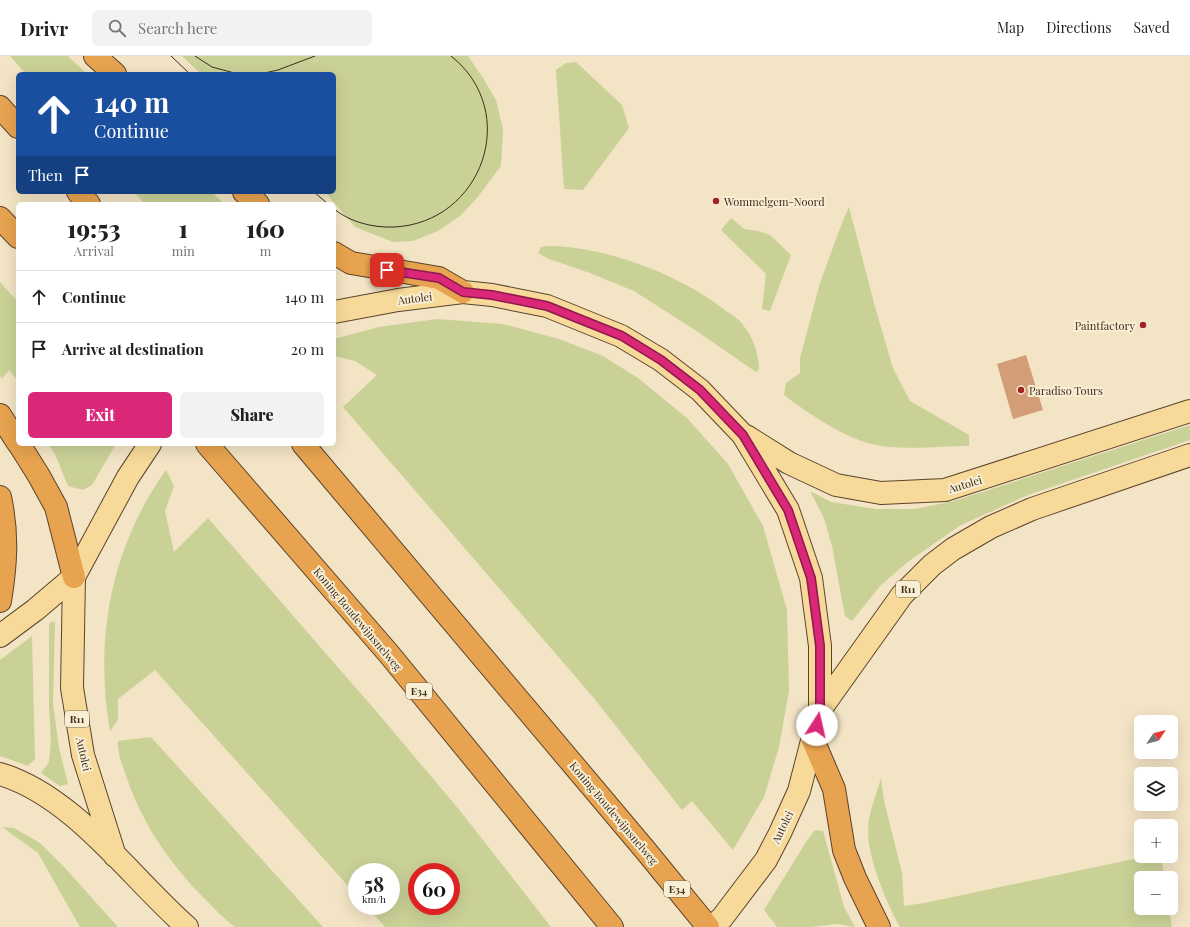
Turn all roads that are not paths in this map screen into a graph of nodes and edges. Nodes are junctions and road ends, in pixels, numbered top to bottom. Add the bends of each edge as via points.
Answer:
1 (95, 56) edge
2 (113, 72) edge
3 (0, 107) edge
4 (16, 125) edge
5 (80, 194) edge
6 (246, 194) edge
7 (87, 202) edge
8 (256, 202) edge
9 (0, 218) edge
10 (16, 235) edge
11 (336, 254) edge
12 (463, 292) junction
13 (336, 312) edge
14 (1190, 411) edge
15 (0, 415) edge
16 (743, 435) junction
17 (16, 440) edge
18 (20, 446) edge
19 (149, 446) edge
20 (209, 446) edge
21 (305, 446) edge
22 (1190, 455) edge
23 (0, 497) edge
24 (74, 577) junction
25 (0, 601) edge
26 (0, 636) edge
27 (820, 710) junction
28 (813, 740) junction
29 (0, 774) edge
30 (115, 856) junction
31 (187, 927) edge
32 (612, 927) edge
33 (708, 927) edge
34 (712, 927) edge
35 (879, 927) edge

1 - 2 highway
3 - 4 highway
5 - 7 highway
6 - 8 highway
9 - 10 highway
11 - 12 highway via 351,263 439,278
12 - 13 main road, Autolei / R11 via 398,300
12 - 16 main road, Autolei / R11 via 547,306 622,336 661,360 700,390
14 - 16 main road, Autolei / R11 via 945,490 881,493 836,485 789,463
15 - 17 highway
16 - 27 main road, Autolei / R11 via 788,510 811,578 820,646
18 - 24 highway via 56,507
19 - 24 main road, Autolei / R11 via 128,477
20 - 32 highway, Koning Boudewijnsnelweg / E34 via 388,654
21 - 33 highway, Koning Boudewijnsnelweg / E34
22 - 27 main road, Autolei / R11 via 1032,509 991,527 953,549 932,565 902,595
23 - 25 highway via 5,520 6,550
24 - 26 main road, Autolei / R11
24 - 30 main road, Autolei / R11 via 72,688 83,755
27 - 28 main road, Autolei / R11
28 - 34 main road, Autolei / R11 via 799,791 766,860 722,918
28 - 35 highway via 834,789 844,850 854,878
29 - 30 main road, Autolei / R11 via 28,786 54,802 82,824
30 - 31 main road, Autolei / R11

